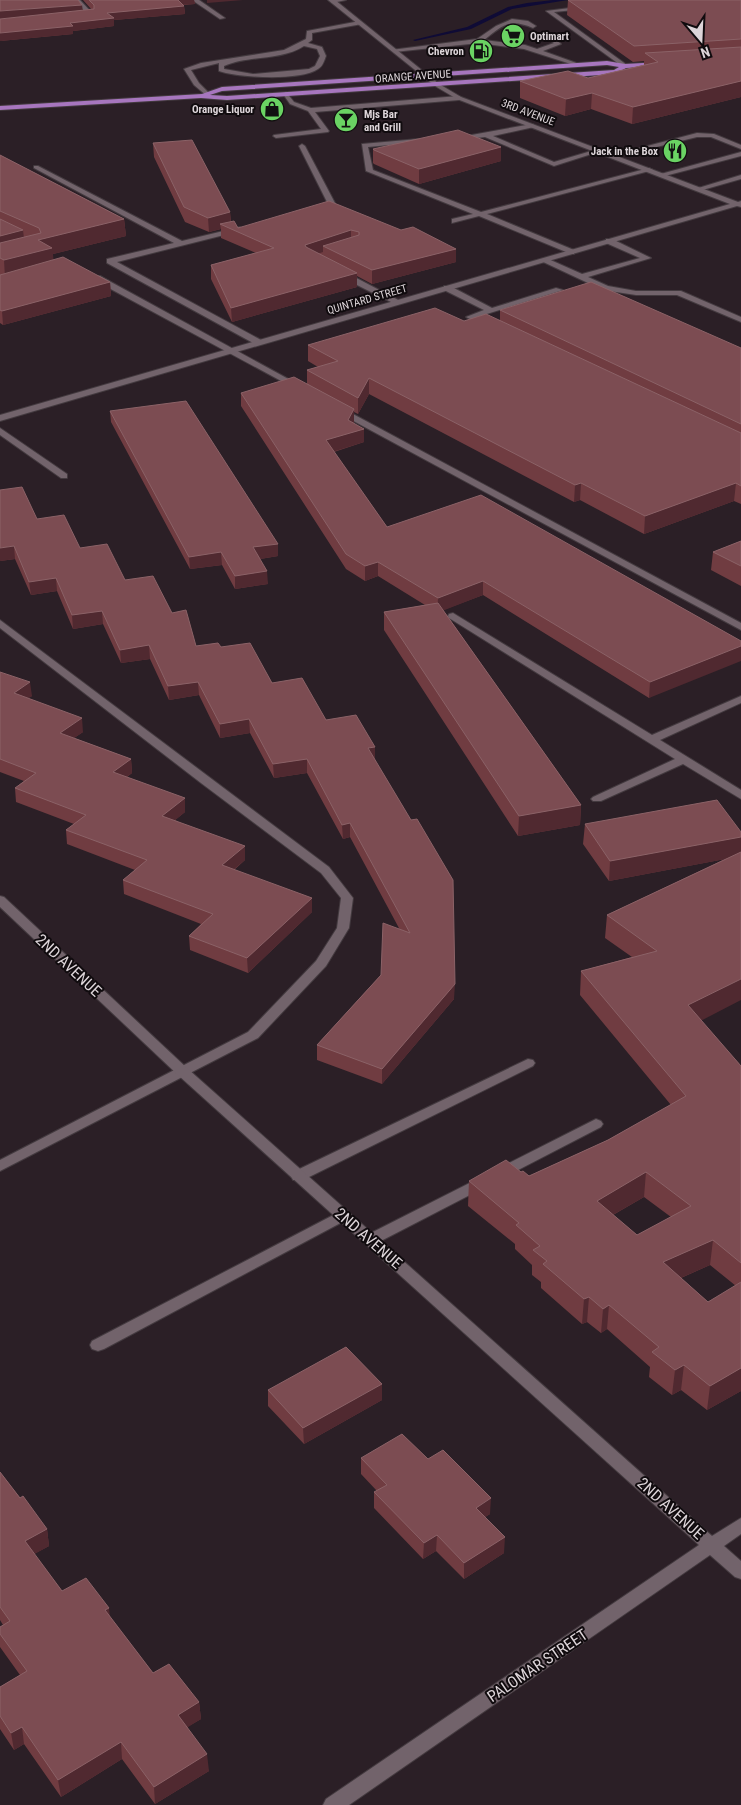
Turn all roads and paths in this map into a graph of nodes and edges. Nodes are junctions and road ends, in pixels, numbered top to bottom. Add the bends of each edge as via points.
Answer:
1 (77, 0) edge
2 (195, 0) edge
3 (343, 0) edge
4 (332, 1) edge
5 (587, 6) edge
6 (83, 15) edge
7 (222, 18) dead end
8 (360, 23) junction
9 (533, 26) dead end
10 (548, 36) dead end
11 (479, 41) junction
12 (305, 44) junction
13 (394, 50) junction
14 (537, 51) junction
15 (235, 59) junction
16 (671, 63) edge
17 (579, 65) junction
18 (625, 66) junction
19 (427, 76) junction
20 (437, 85) junction
21 (286, 94) junction
22 (204, 95) junction
23 (459, 98) junction
24 (0, 108) edge
25 (310, 110) junction
26 (532, 126) junction
27 (486, 135) junction
28 (276, 136) dead end
29 (450, 138) edge
30 (431, 140) edge
31 (302, 146) dead end
32 (741, 147) edge
33 (598, 151) junction
34 (741, 154) edge
35 (612, 156) junction
36 (36, 167) dead end
37 (649, 170) junction
38 (661, 175) junction
39 (741, 177) edge
40 (699, 189) junction
41 (740, 204) edge
42 (314, 210) edge
43 (480, 214) junction
44 (455, 221) dead end
45 (250, 226) edge
46 (609, 241) junction
47 (181, 243) junction
48 (571, 252) junction
49 (543, 260) junction
50 (337, 272) edge
51 (89, 273) edge
52 (581, 277) junction
53 (337, 281) edge
54 (447, 288) junction
55 (558, 290) edge
56 (398, 302) junction
57 (387, 305) junction
58 (492, 311) junction
59 (741, 320) edge
60 (498, 331) edge
61 (258, 342) junction
62 (230, 350) junction
63 (308, 392) edge
64 (326, 402) edge
65 (0, 418) edge
66 (0, 431) edge
67 (64, 476) dead end
68 (453, 616) dead end
69 (0, 623) edge
70 (741, 627) edge
71 (741, 698) edge
72 (652, 739) junction
73 (684, 759) junction
74 (741, 795) edge
75 (597, 799) dead end
76 (0, 900) edge
77 (528, 1063) dead end
78 (183, 1072) junction
79 (596, 1124) dead end
80 (0, 1166) edge
81 (298, 1176) junction
82 (343, 1215) junction
83 (372, 1239) junction
84 (98, 1345) dead end
85 (741, 1525) edge
86 (712, 1544) junction
87 (741, 1572) edge
88 (333, 1805) edge

1 - 6 street via 91,14
2 - 7 street
3 - 4 street
4 - 8 street, 3RD AVENUE
5 - 18 street via 548,10
8 - 12 street via 309,32 309,40
8 - 13 street, 3RD AVENUE
9 - 11 street via 522,20 511,20
10 - 14 street via 558,44
11 - 13 street
11 - 14 street
12 - 15 street via 286,52
12 - 15 street via 320,48 323,56 318,67 310,71 244,75 221,70 221,65
13 - 19 street, 3RD AVENUE
14 - 17 street
15 - 22 street via 202,63 188,69
16 - 18 main road, ORANGE AVENUE
17 - 18 main road, ORANGE AVENUE via 607,63
17 - 19 main road, ORANGE AVENUE
18 - 20 main road, ORANGE AVENUE via 615,72
19 - 20 street, 3RD AVENUE
19 - 22 main road, ORANGE AVENUE via 222,89
20 - 21 main road, ORANGE AVENUE
20 - 23 street, 3RD AVENUE
21 - 22 main road, ORANGE AVENUE via 227,98
21 - 25 street via 292,103
22 - 24 main road, ORANGE AVENUE
23 - 25 street
23 - 26 street, 3RD AVENUE
25 - 28 street via 326,131
26 - 27 street
26 - 33 street, 3RD AVENUE
27 - 29 street
27 - 33 street via 554,164
30 - 43 street via 364,145 370,171
31 - 42 street via 332,205
32 - 35 street via 712,135 697,135
33 - 35 street, 3RD AVENUE
34 - 38 street
35 - 37 street, 3RD AVENUE
36 - 47 street
37 - 38 street, 3RD AVENUE
37 - 43 street
38 - 40 street, 3RD AVENUE
39 - 40 street
40 - 41 street, 3RD AVENUE
41 - 46 street, QUINTARD STREET
43 - 44 street
43 - 48 street
45 - 47 street
46 - 48 street, QUINTARD STREET
46 - 52 street via 647,258
47 - 61 street via 110,261
48 - 49 street, QUINTARD STREET
49 - 52 street
49 - 54 street, QUINTARD STREET
50 - 56 street
51 - 62 street
52 - 59 street via 606,288 678,294
53 - 57 street
54 - 56 street, QUINTARD STREET
54 - 58 street
55 - 58 street
56 - 57 street, QUINTARD STREET
57 - 61 street, QUINTARD STREET
58 - 60 street via 470,317
61 - 62 street, QUINTARD STREET
62 - 63 street
62 - 65 street, QUINTARD STREET
64 - 70 street
66 - 67 street
68 - 72 street
69 - 78 street via 325,870 347,898 343,928 321,962 253,1035
71 - 72 street
72 - 73 street
73 - 74 street
73 - 75 street
76 - 78 street, 2ND AVENUE
77 - 81 street
78 - 80 street
78 - 81 street, 2ND AVENUE
79 - 83 street
81 - 82 street, 2ND AVENUE
82 - 83 street, 2ND AVENUE
82 - 84 street
83 - 86 street, 2ND AVENUE
85 - 86 street, PALOMAR STREET
86 - 87 street, 2ND AVENUE
86 - 88 street, PALOMAR STREET

